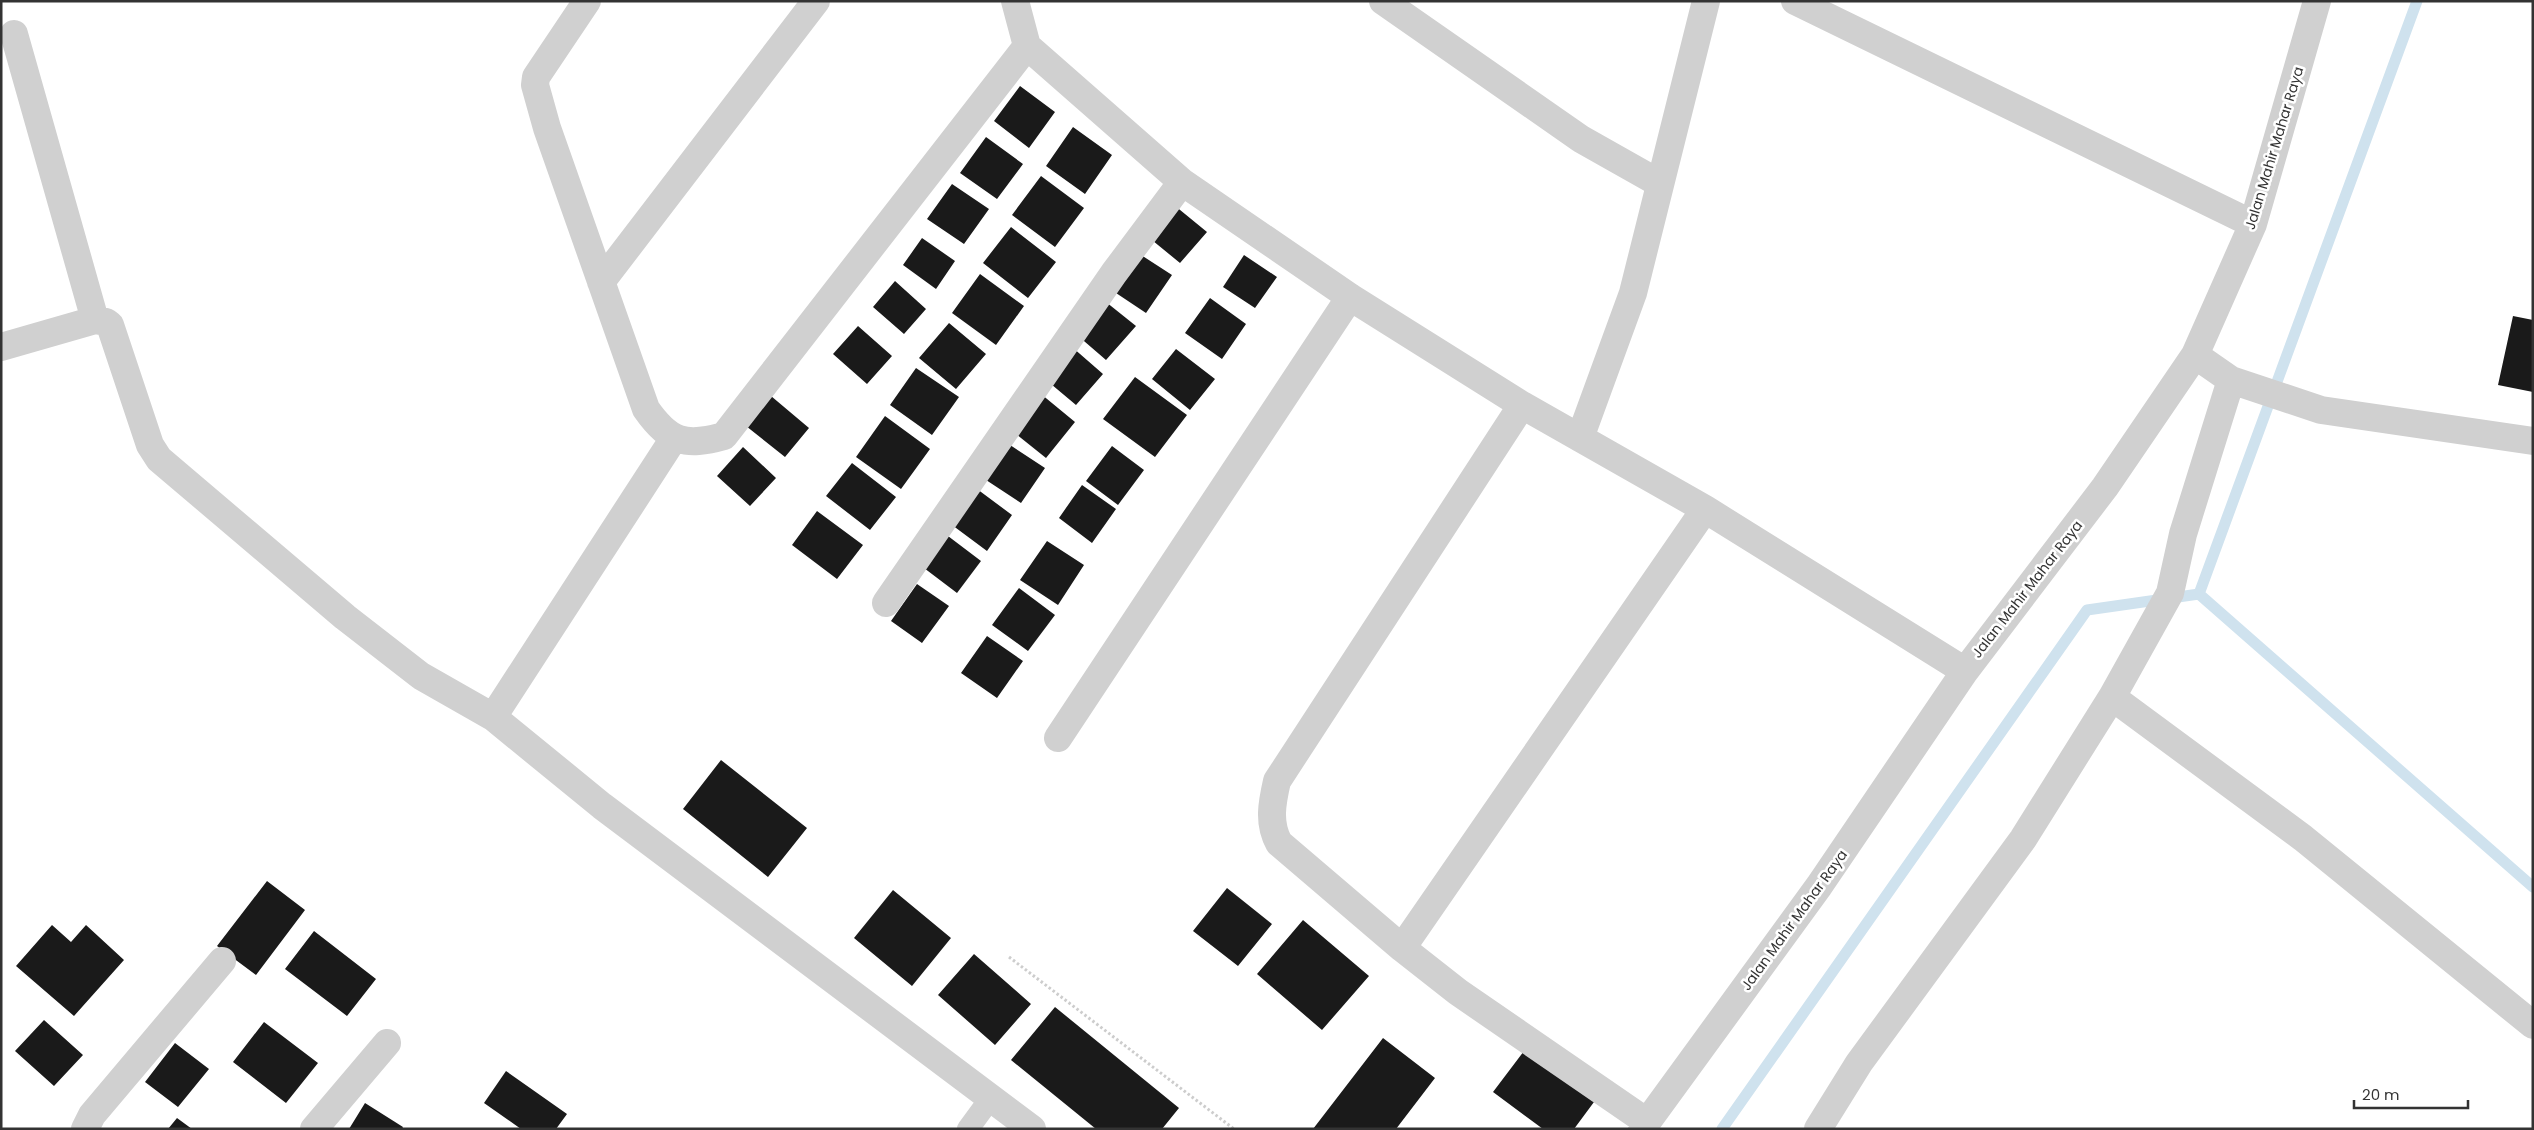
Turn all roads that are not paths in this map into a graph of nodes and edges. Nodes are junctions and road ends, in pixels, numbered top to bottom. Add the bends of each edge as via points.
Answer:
1 (588, 1) edge
2 (816, 1) edge
3 (1015, 1) edge
4 (1383, 1) edge
5 (1706, 1) edge
6 (1795, 1) edge
7 (2317, 1) edge
8 (14, 34) dead end
9 (1027, 46) junction
10 (1182, 182) junction
11 (1659, 183) junction
12 (2252, 224) junction
13 (601, 282) junction
14 (1350, 297) junction
15 (96, 320) junction
16 (1, 347) edge
17 (2195, 355) junction
18 (2231, 380) junction
19 (1522, 405) junction
20 (674, 438) junction
21 (1580, 438) junction
22 (2533, 441) edge
23 (1705, 509) junction
24 (886, 603) dead end
25 (1964, 671) junction
26 (2112, 697) junction
27 (493, 717) junction
28 (1058, 738) dead end
29 (1402, 948) junction
30 (222, 961) dead end
31 (2533, 1025) edge
32 (387, 1043) dead end
33 (990, 1099) junction
34 (1644, 1125) edge
35 (85, 1129) edge
36 (314, 1129) edge
37 (968, 1129) edge
38 (1032, 1129) edge
39 (1818, 1129) edge

1 - 13 street via 539,70 535,85
2 - 13 street
3 - 9 street
4 - 11 street via 1581,138
5 - 11 street
6 - 12 street
7 - 12 street, Jalan Mahir Mahar Raya
8 - 15 street
9 - 10 street
9 - 20 street via 724,436 688,442
10 - 14 street
10 - 24 street via 1114,273
11 - 21 street via 1633,292
12 - 17 street, Jalan Mahir Mahar Raya
13 - 20 street via 646,409 659,428
14 - 19 street
14 - 28 street
15 - 16 street
15 - 27 street via 110,325 150,445 160,459 360,629 422,676
17 - 18 street
17 - 25 street, Jalan Mahir Mahar Raya via 2105,487
18 - 22 street via 2322,410
18 - 26 street via 2183,534 2170,593
19 - 21 street
19 - 29 street via 1277,781 1271,822 1279,843
20 - 27 street
21 - 23 street
23 - 25 street
23 - 29 street
25 - 34 street, Jalan Mahir Mahar Raya via 1819,886
26 - 31 street via 2303,838
26 - 39 street via 2023,839 1860,1063
27 - 33 street via 602,806
29 - 34 street
30 - 35 street via 92,1115
32 - 36 street
33 - 37 lane
33 - 38 street

